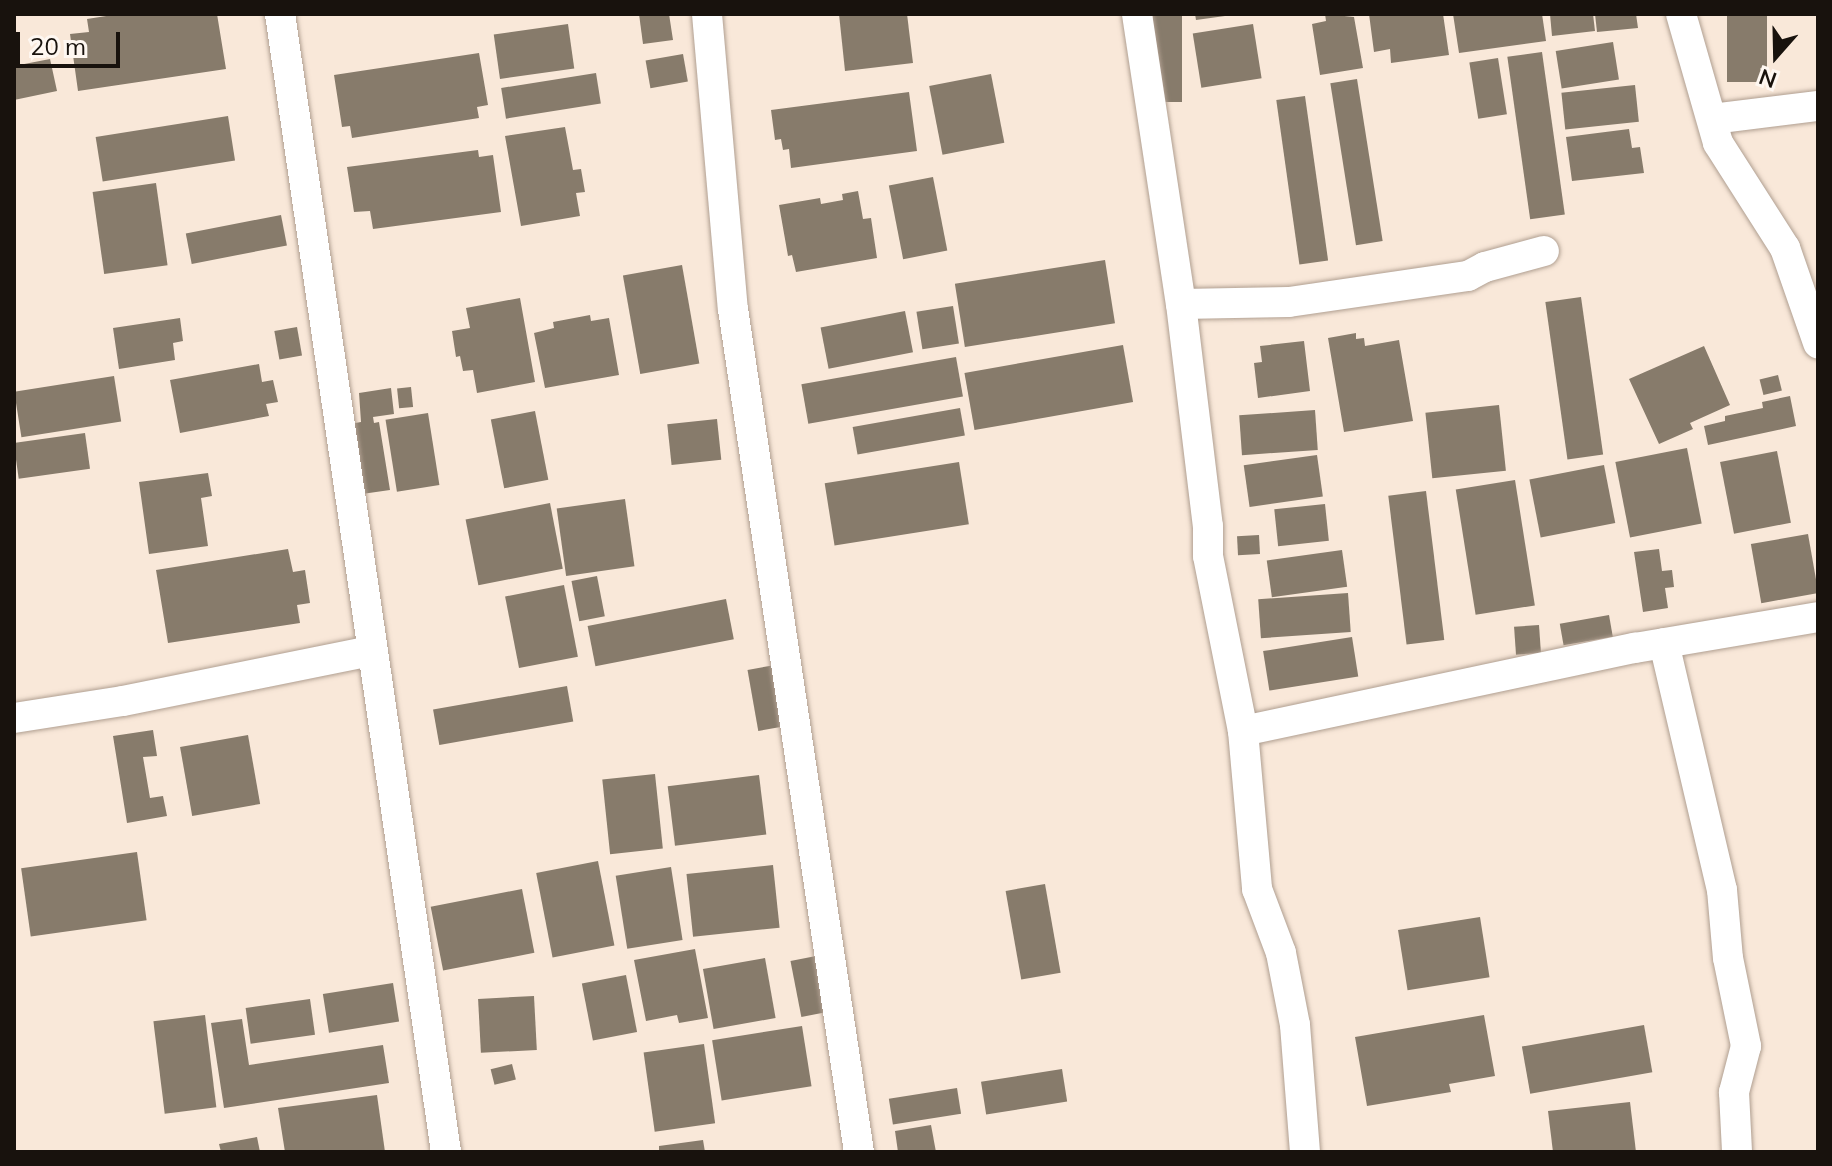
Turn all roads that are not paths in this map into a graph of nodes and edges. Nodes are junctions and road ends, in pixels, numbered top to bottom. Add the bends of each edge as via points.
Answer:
1 (280, 14) edge
2 (707, 14) edge
3 (1137, 14) edge
4 (1681, 14) edge
5 (1818, 106) edge
6 (1712, 119) junction
7 (1544, 251) dead end
8 (1181, 304) junction
9 (1818, 343) edge
10 (1818, 617) edge
11 (1664, 643) junction
12 (372, 651) junction
13 (14, 718) edge
14 (1243, 731) junction
15 (446, 1152) edge
16 (859, 1152) edge
17 (1305, 1152) edge
18 (1737, 1152) edge

1 - 12 street
2 - 16 street via 733,309
3 - 8 street
4 - 6 street
5 - 6 street
6 - 9 street via 1728,161 1785,248
7 - 8 street via 1468,276 1289,302
8 - 14 street via 1208,556
10 - 11 street
11 - 14 street
11 - 18 street via 1722,890 1728,958 1746,1046 1734,1092
12 - 13 street
12 - 15 street
14 - 17 street via 1257,889 1281,953 1295,1025

